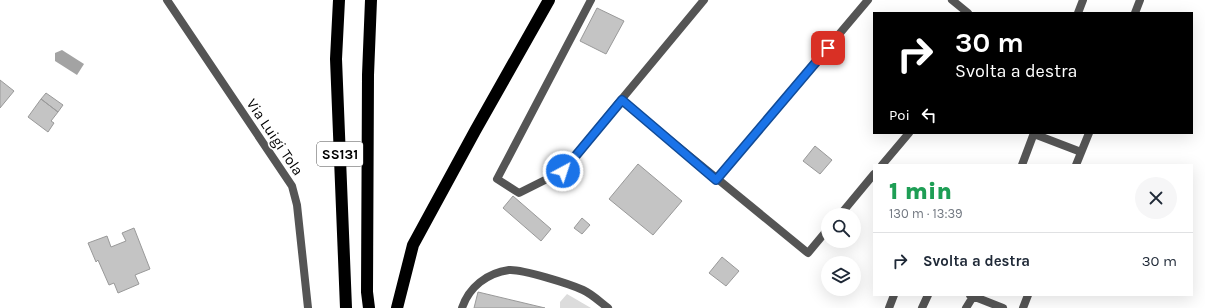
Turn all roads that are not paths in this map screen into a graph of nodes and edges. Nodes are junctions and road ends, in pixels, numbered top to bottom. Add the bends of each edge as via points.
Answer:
1 (167, 0) edge
2 (339, 0) edge
3 (371, 0) edge
4 (549, 0) edge
5 (591, 0) edge
6 (704, 0) edge
7 (868, 0) edge
8 (952, 0) edge
9 (1083, 0) edge
10 (1140, 0) edge
11 (967, 12) edge
12 (1078, 12) edge
13 (1135, 12) edge
14 (622, 100) junction
15 (908, 134) edge
16 (1034, 134) edge
17 (1089, 134) edge
18 (1081, 152) junction
19 (883, 164) edge
20 (1022, 164) edge
21 (1076, 164) edge
22 (873, 175) edge
23 (716, 180) junction
24 (846, 208) edge
25 (821, 237) edge
26 (894, 296) edge
27 (928, 296) edge
28 (972, 296) edge
29 (974, 296) edge
30 (1028, 296) edge
31 (308, 308) edge
32 (346, 308) edge
33 (369, 308) edge
34 (397, 308) edge
35 (462, 308) edge
36 (608, 308) edge
37 (889, 308) edge
38 (922, 308) edge
39 (966, 308) edge
40 (1003, 308) edge
41 (1023, 308) edge

1 - 31 street, Via Luigi Tola via 292,186 297,205
2 - 32 highway, SS131 via 336,59
3 - 33 highway, SS131 via 368,75
4 - 34 highway via 414,245
5 - 14 street via 497,179 519,193 563,171
6 - 14 street
7 - 23 street
8 - 11 street
9 - 12 street
10 - 13 street
14 - 23 street
15 - 19 street
16 - 18 street
16 - 20 street
17 - 18 street
18 - 21 street
22 - 24 street
23 - 25 street via 808,253
26 - 37 street
27 - 38 street
28 - 39 street
29 - 40 street
30 - 41 street
35 - 36 street via 469,292 479,282 491,274 510,270 550,278 584,290

